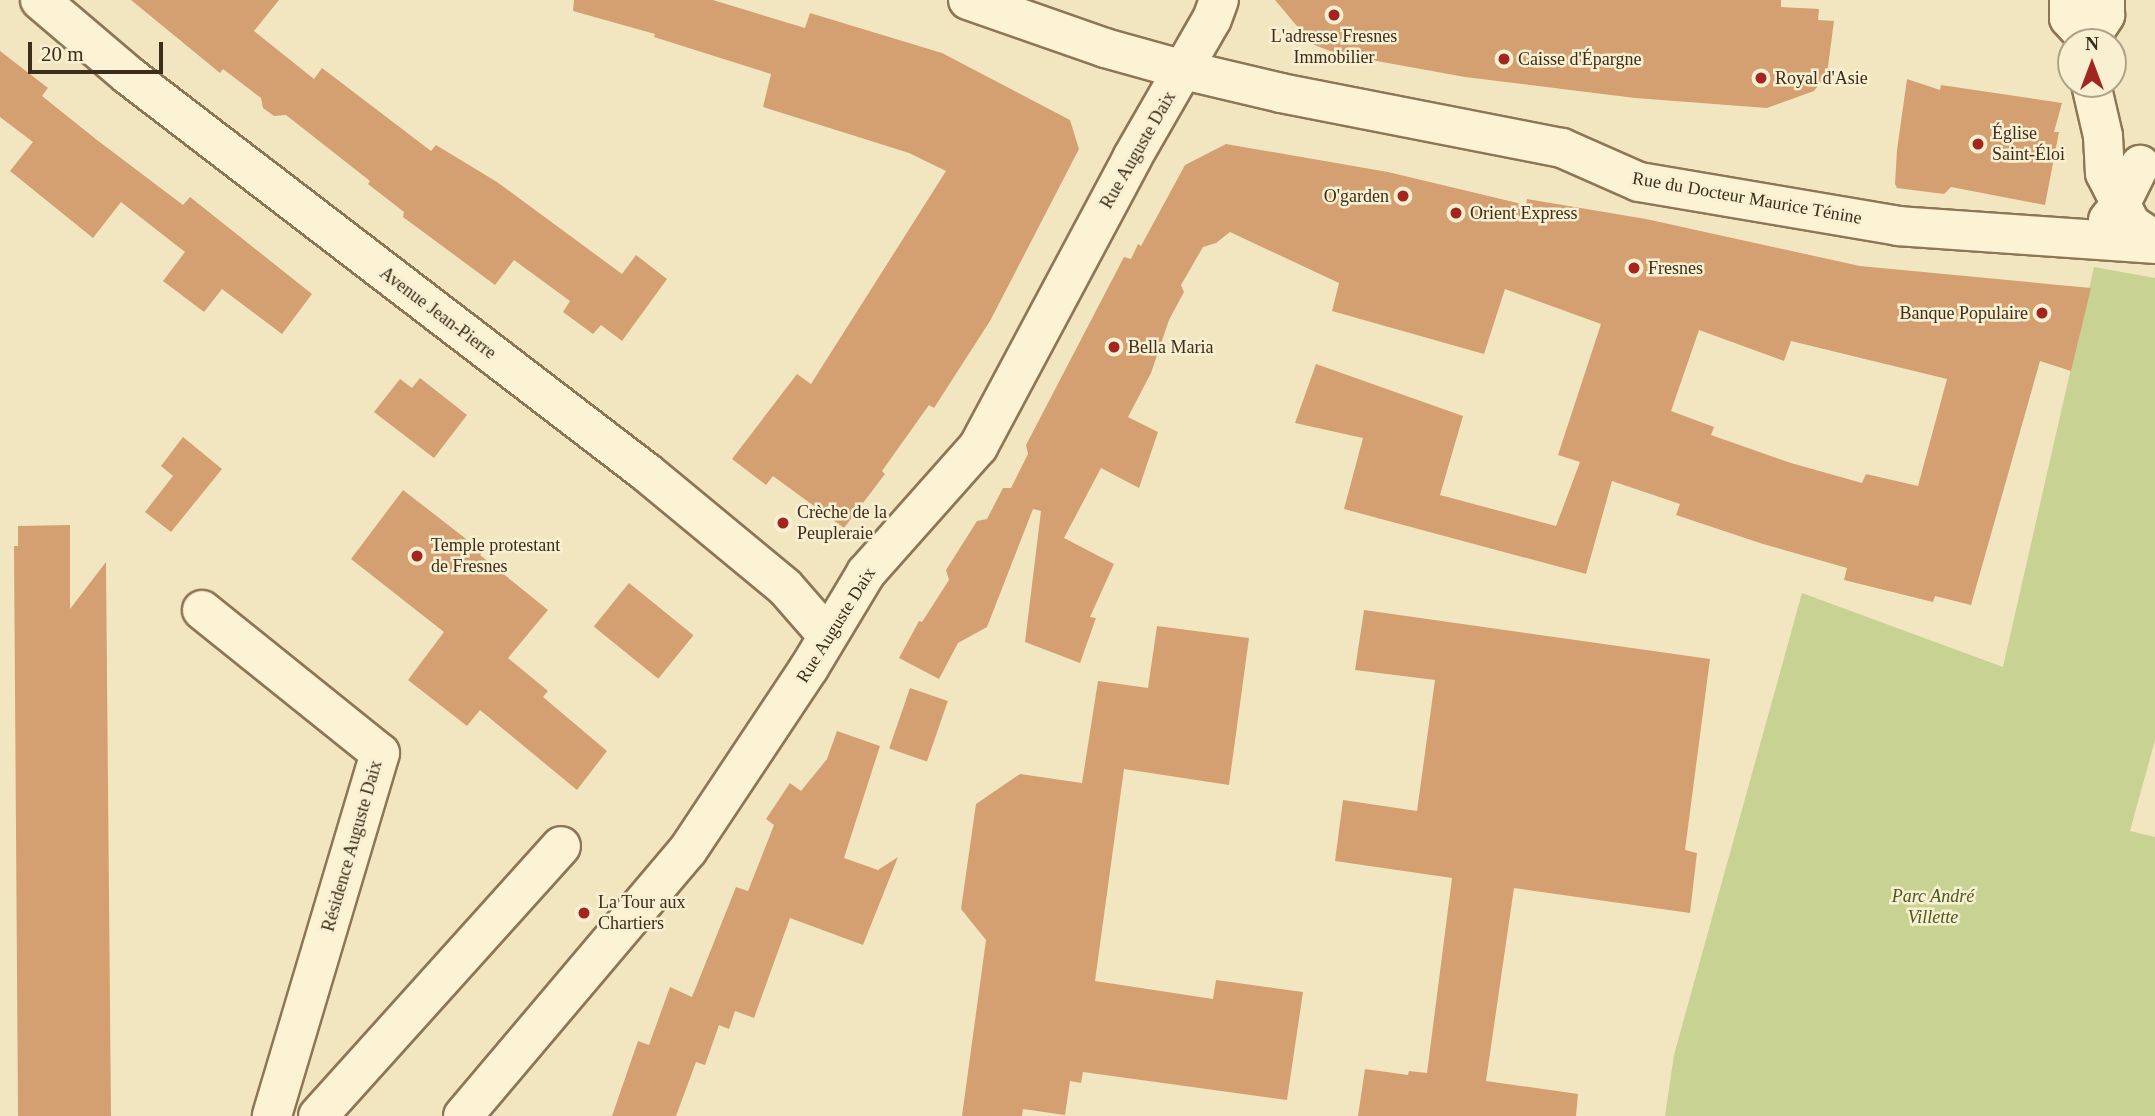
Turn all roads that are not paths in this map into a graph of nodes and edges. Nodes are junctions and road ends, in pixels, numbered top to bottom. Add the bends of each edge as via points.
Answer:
1 (40, 0) edge
2 (968, 0) edge
3 (1219, 0) edge
4 (2069, 0) edge
5 (2105, 0) edge
6 (2078, 28) edge
7 (2097, 28) edge
8 (1184, 70) junction
9 (2094, 98) edge
10 (2103, 136) junction
11 (2147, 173) edge
12 (2120, 205) junction
13 (2076, 239) junction
14 (2155, 242) edge
15 (202, 610) dead end
16 (827, 635) junction
17 (561, 846) dead end
18 (272, 1116) edge
19 (318, 1116) edge
20 (463, 1116) edge

1 - 16 street, Avenue Jean-Pierre via 128,75 646,472 785,587
2 - 8 street, Rue du Docteur Maurice Ténine
3 - 8 street, Rue Auguste Daix
4 - 6 street via 2069,18
5 - 7 street via 2105,15
8 - 13 street, Rue du Docteur Maurice Ténine via 1562,148 1639,182 1898,226
8 - 16 street, Rue Auguste Daix via 978,447 866,573
9 - 10 street
10 - 11 street
10 - 12 street via 2105,173
11 - 12 street
12 - 13 street via 2106,223
12 - 14 street via 2131,224
13 - 14 street, Rue du Docteur Maurice Ténine
15 - 18 street, Résidence Auguste Daix via 380,753
16 - 20 street, Rue Auguste Daix via 810,668 688,850
17 - 19 street

